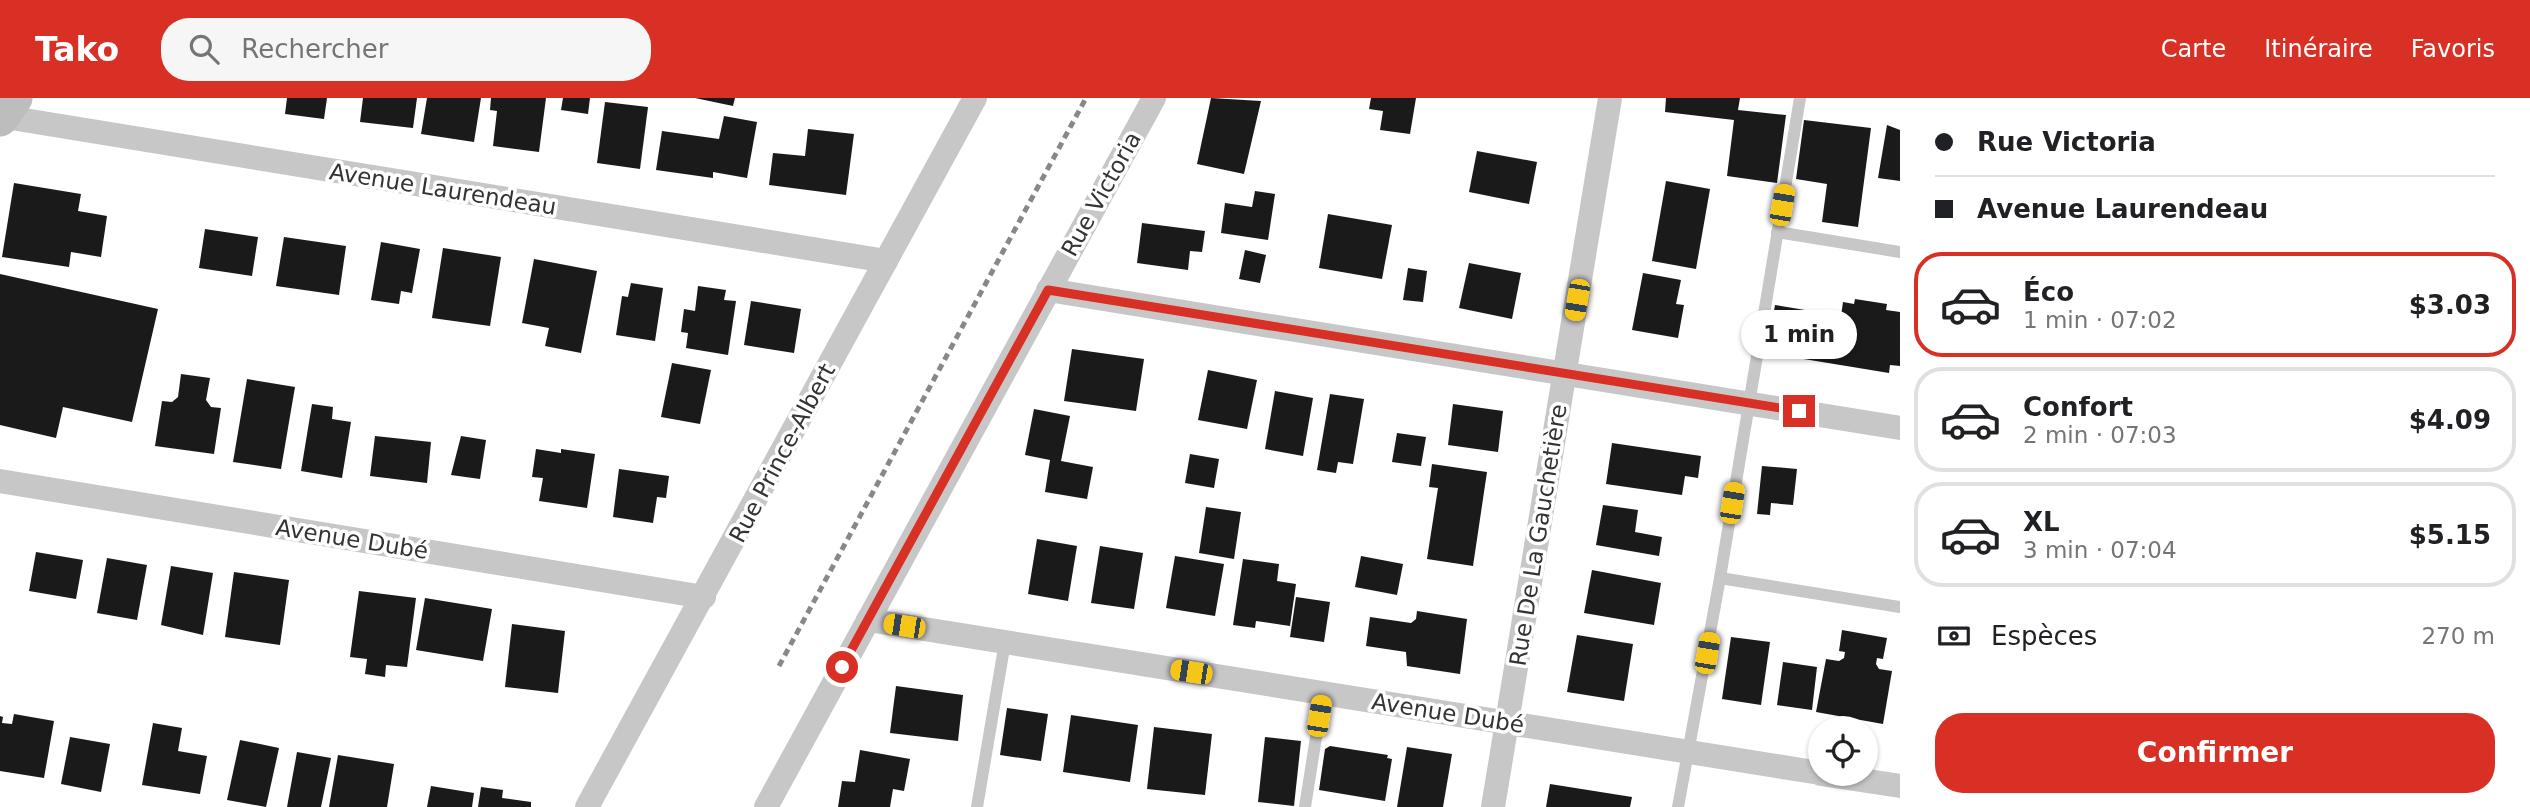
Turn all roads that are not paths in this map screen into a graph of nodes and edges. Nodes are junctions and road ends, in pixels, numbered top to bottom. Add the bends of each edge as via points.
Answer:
1 (975, 98) edge
2 (1154, 98) edge
3 (1610, 98) edge
4 (1800, 98) edge
5 (4, 112) edge
6 (1777, 232) junction
7 (1900, 253) edge
8 (886, 261) junction
9 (1048, 290) junction
10 (1564, 374) junction
11 (1748, 403) junction
12 (1900, 428) edge
13 (0, 481) edge
14 (1720, 578) junction
15 (704, 597) junction
16 (1900, 607) edge
17 (868, 620) junction
18 (1006, 642) junction
19 (1323, 693) junction
20 (1507, 722) junction
21 (1689, 752) junction
22 (1808, 771) edge
23 (1878, 782) edge
24 (1900, 786) edge
25 (587, 807) edge
26 (766, 807) edge
27 (977, 807) edge
28 (1305, 807) edge
29 (1493, 807) edge
30 (1678, 807) edge

1 - 8 street, Rue Prince-Albert
2 - 9 street, Rue Victoria
3 - 10 street, Rue De La Gauchetière
4 - 6 lane
5 - 8 street, Avenue Laurendeau
6 - 7 lane
6 - 11 lane
8 - 15 street, Rue Prince-Albert
9 - 10 street
9 - 17 street, Rue Victoria
10 - 11 street
10 - 20 street, Rue De La Gauchetière
11 - 12 street
11 - 14 lane
13 - 15 street, Avenue Dubé
14 - 16 lane
14 - 21 lane
15 - 25 street, Rue Prince-Albert
17 - 18 street, Avenue Dubé
17 - 26 street, Rue Victoria
18 - 19 street, Avenue Dubé
18 - 27 lane
19 - 20 street, Avenue Dubé
19 - 28 lane
20 - 21 street, Avenue Dubé
20 - 29 street, Rue De La Gauchetière
21 - 22 street, Avenue Dubé
21 - 30 lane
23 - 24 street, Avenue Dubé

